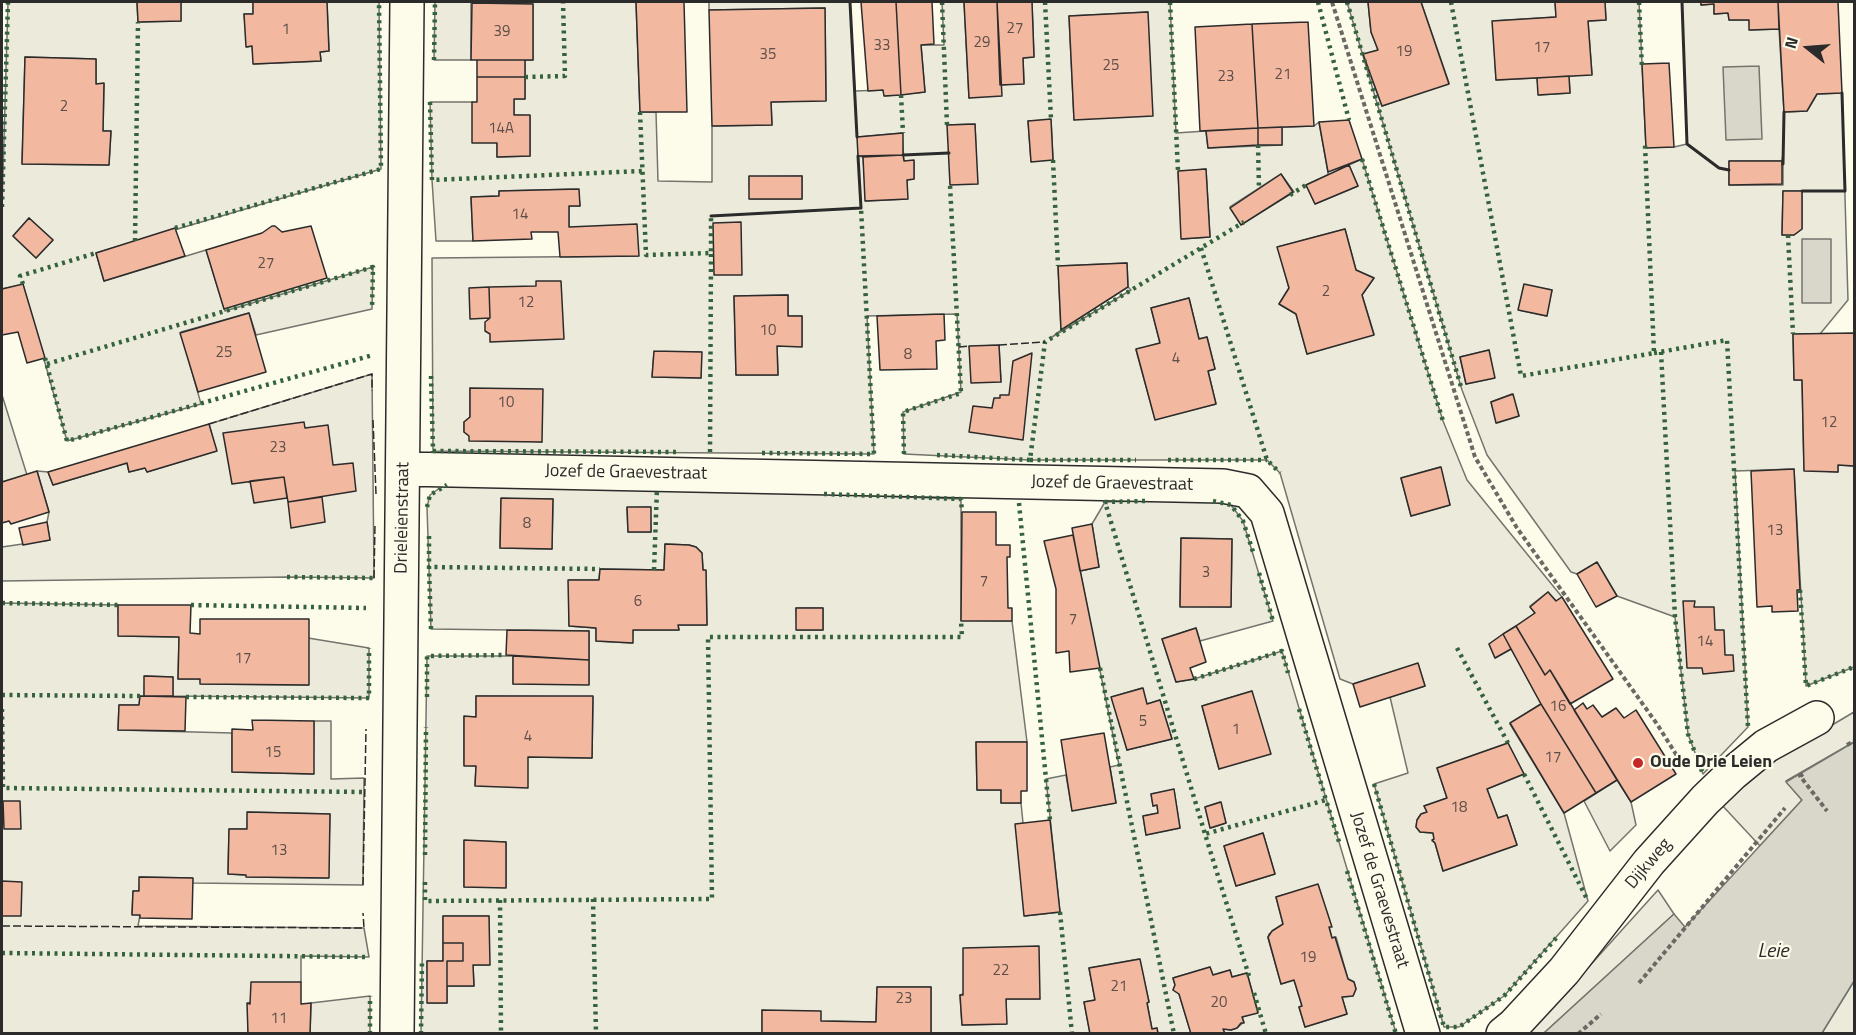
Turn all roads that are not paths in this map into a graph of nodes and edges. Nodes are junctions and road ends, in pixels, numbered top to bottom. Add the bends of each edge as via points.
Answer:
1 (407, 2) edge
2 (404, 469) junction
3 (1816, 718) dead end
4 (397, 1034) edge
5 (1423, 1034) edge
6 (1503, 1034) edge

1 - 2 street, Drieleienstraat
2 - 4 street, Drieleienstraat
2 - 5 street, Jozef de Graevestraat via 1223,486 1248,491 1267,513
3 - 6 street, Dijkweg via 1767,746 1705,800 1649,862 1564,971

